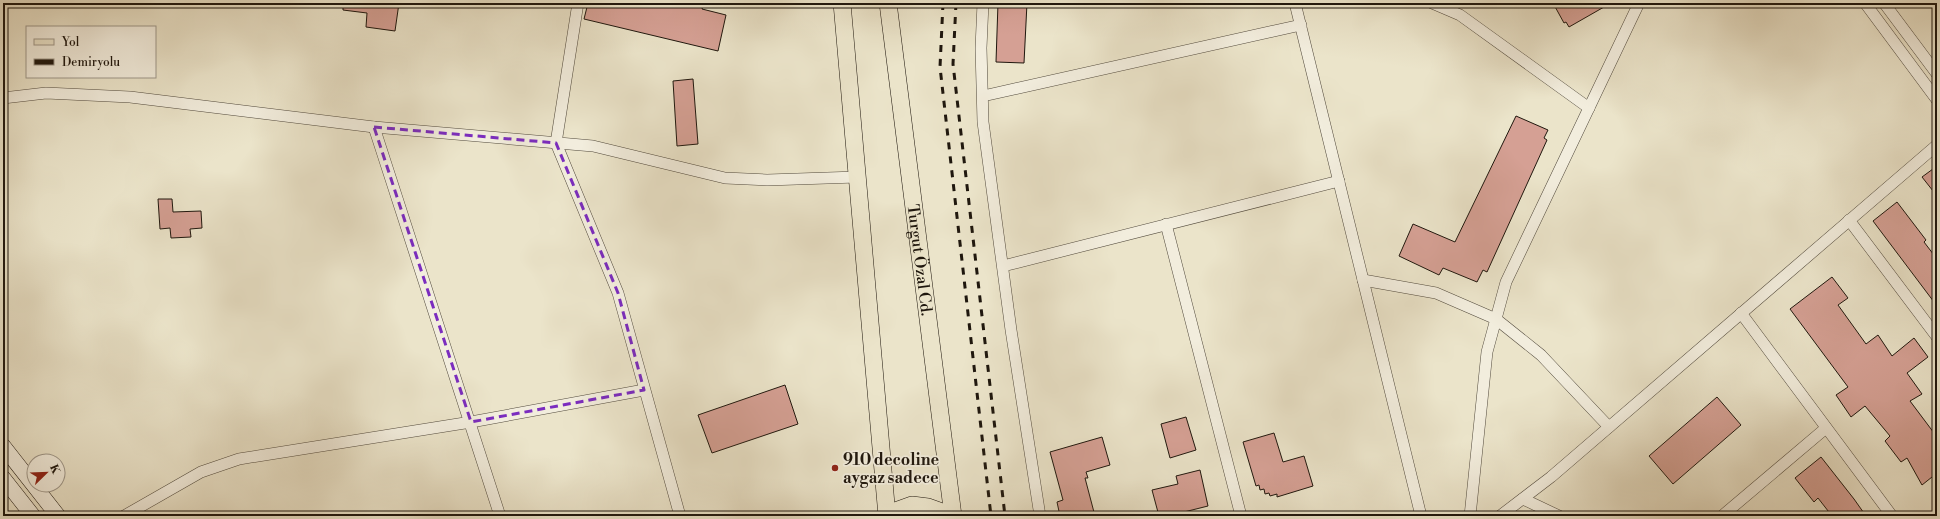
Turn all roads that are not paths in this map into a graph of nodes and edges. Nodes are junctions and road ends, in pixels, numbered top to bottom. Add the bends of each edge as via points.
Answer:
1 (578, 3) edge
2 (842, 3) edge
3 (888, 3) edge
4 (983, 3) edge
5 (1295, 3) edge
6 (1432, 3) edge
7 (1640, 3) edge
8 (1865, 3) edge
9 (1884, 3) edge
10 (1301, 25) junction
11 (1937, 74) edge
12 (983, 96) junction
13 (3, 98) edge
14 (1937, 100) edge
15 (1589, 108) junction
16 (374, 127) junction
17 (556, 143) junction
18 (1937, 145) edge
19 (857, 177) junction
20 (1339, 181) junction
21 (1849, 220) junction
22 (1166, 224) junction
23 (1002, 266) junction
24 (1363, 280) junction
25 (1741, 313) junction
26 (1496, 318) junction
27 (1937, 337) edge
28 (644, 390) junction
29 (471, 422) junction
30 (1609, 427) junction
31 (1826, 428) junction
32 (3, 446) edge
33 (3, 478) edge
34 (1523, 499) junction
35 (885, 515) edge
36 (33, 516) edge
37 (58, 516) edge
38 (124, 516) edge
39 (500, 516) edge
40 (680, 516) edge
41 (953, 516) edge
42 (1040, 516) edge
43 (1242, 516) edge
44 (1421, 516) edge
45 (1470, 516) edge
46 (1500, 516) edge
47 (1559, 516) edge
48 (1722, 516) edge
49 (1892, 516) edge

1 - 17 street
2 - 19 main road
3 - 41 main road, Turgut Özal Cd.
4 - 12 street
5 - 10 street
6 - 15 street via 1460,15
7 - 15 street
8 - 14 street
9 - 11 street
10 - 12 street
10 - 20 street
12 - 23 street via 983,122
13 - 16 street via 46,93 130,97
15 - 26 street via 1506,282
16 - 17 street
16 - 29 street
17 - 19 street via 593,146 725,178 766,180
17 - 28 street via 618,293
18 - 21 street
19 - 35 main road
20 - 22 street
20 - 24 street
21 - 25 street
21 - 27 street
22 - 23 street
22 - 43 street
23 - 42 street
24 - 26 street via 1436,293
24 - 44 street
25 - 30 street
25 - 31 street
26 - 30 street via 1541,355
26 - 45 street via 1487,352
28 - 29 street
28 - 40 street
29 - 38 street via 239,459 201,472
29 - 39 street
30 - 34 street
31 - 48 street
31 - 49 street
32 - 37 street
33 - 36 street
34 - 46 street
34 - 47 street
35 - 41 main road via 912,505 928,507

